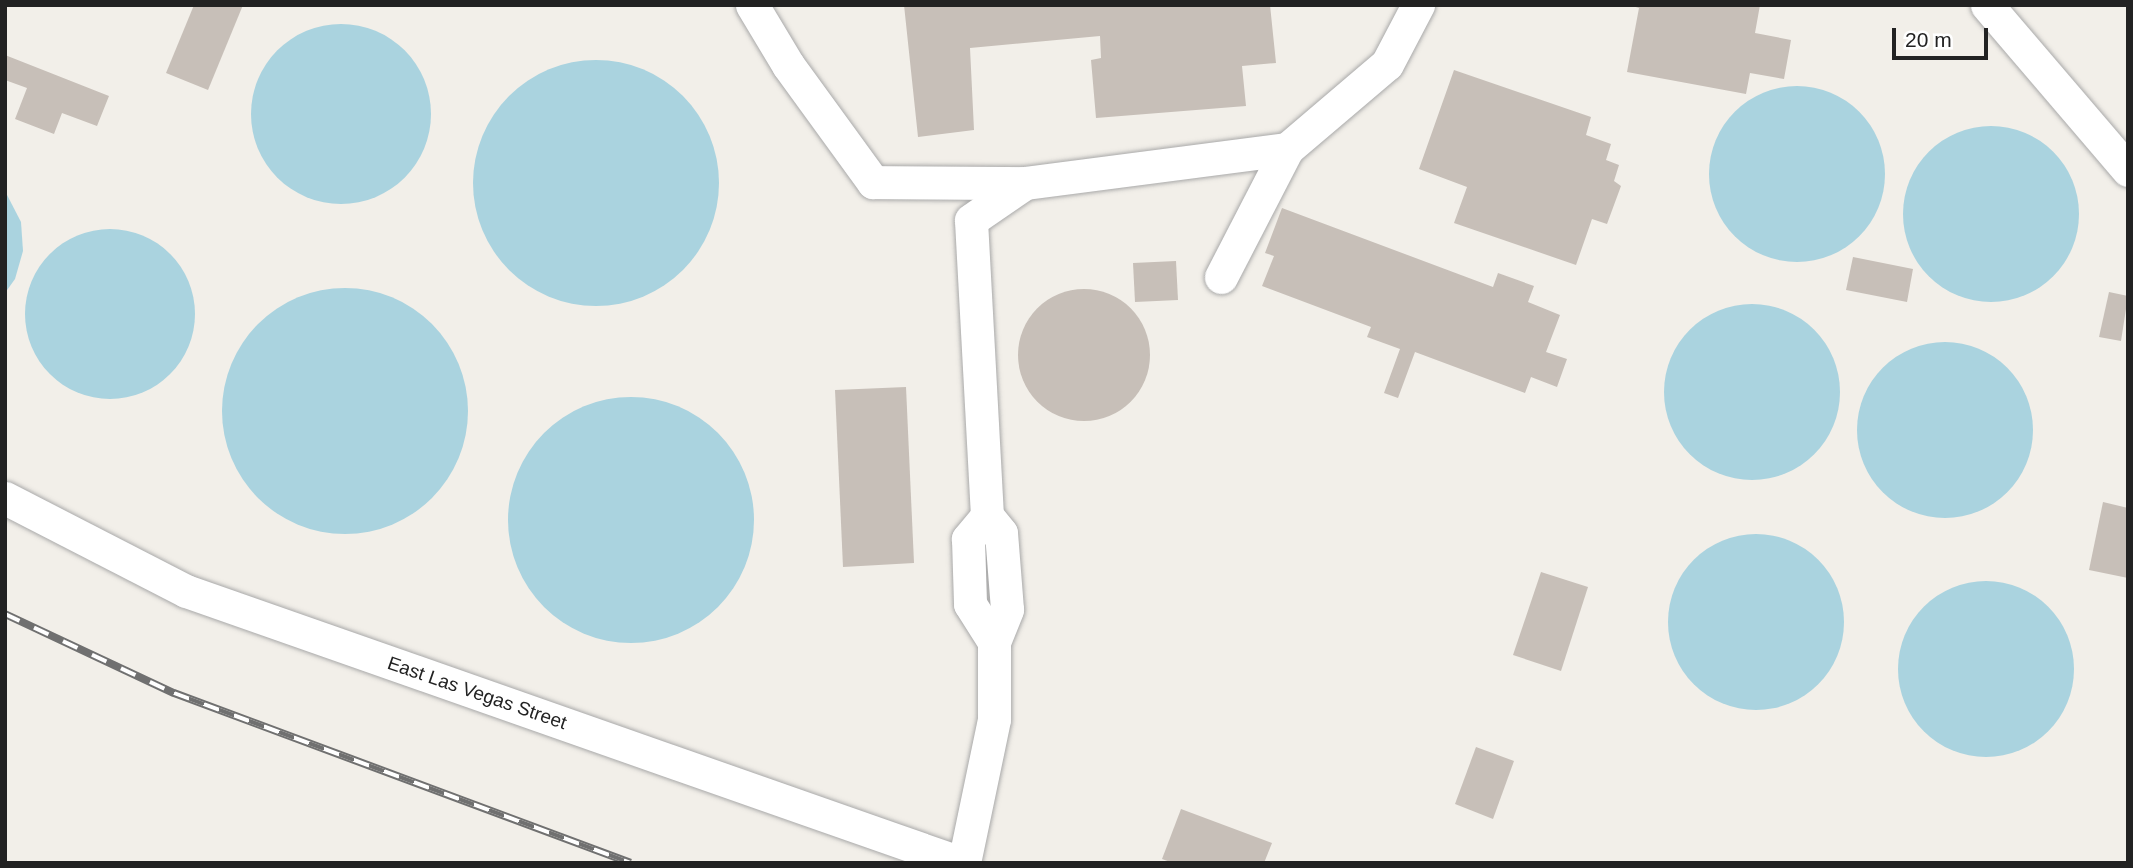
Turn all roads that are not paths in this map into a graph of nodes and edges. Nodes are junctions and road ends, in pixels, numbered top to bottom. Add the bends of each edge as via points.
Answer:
1 (752, 5) edge
2 (1418, 5) edge
3 (1987, 5) edge
4 (1287, 149) junction
5 (2128, 170) edge
6 (1025, 183) junction
7 (1221, 277) dead end
8 (5, 498) edge
9 (962, 863) edge

1 - 6 street via 788,65 873,182
2 - 4 street via 1387,64
3 - 5 street
4 - 6 street
4 - 7 street
6 - 9 street via 971,220 986,516 1002,533 1007,609 994,642 994,719
8 - 9 street, East Las Vegas Street via 186,591

